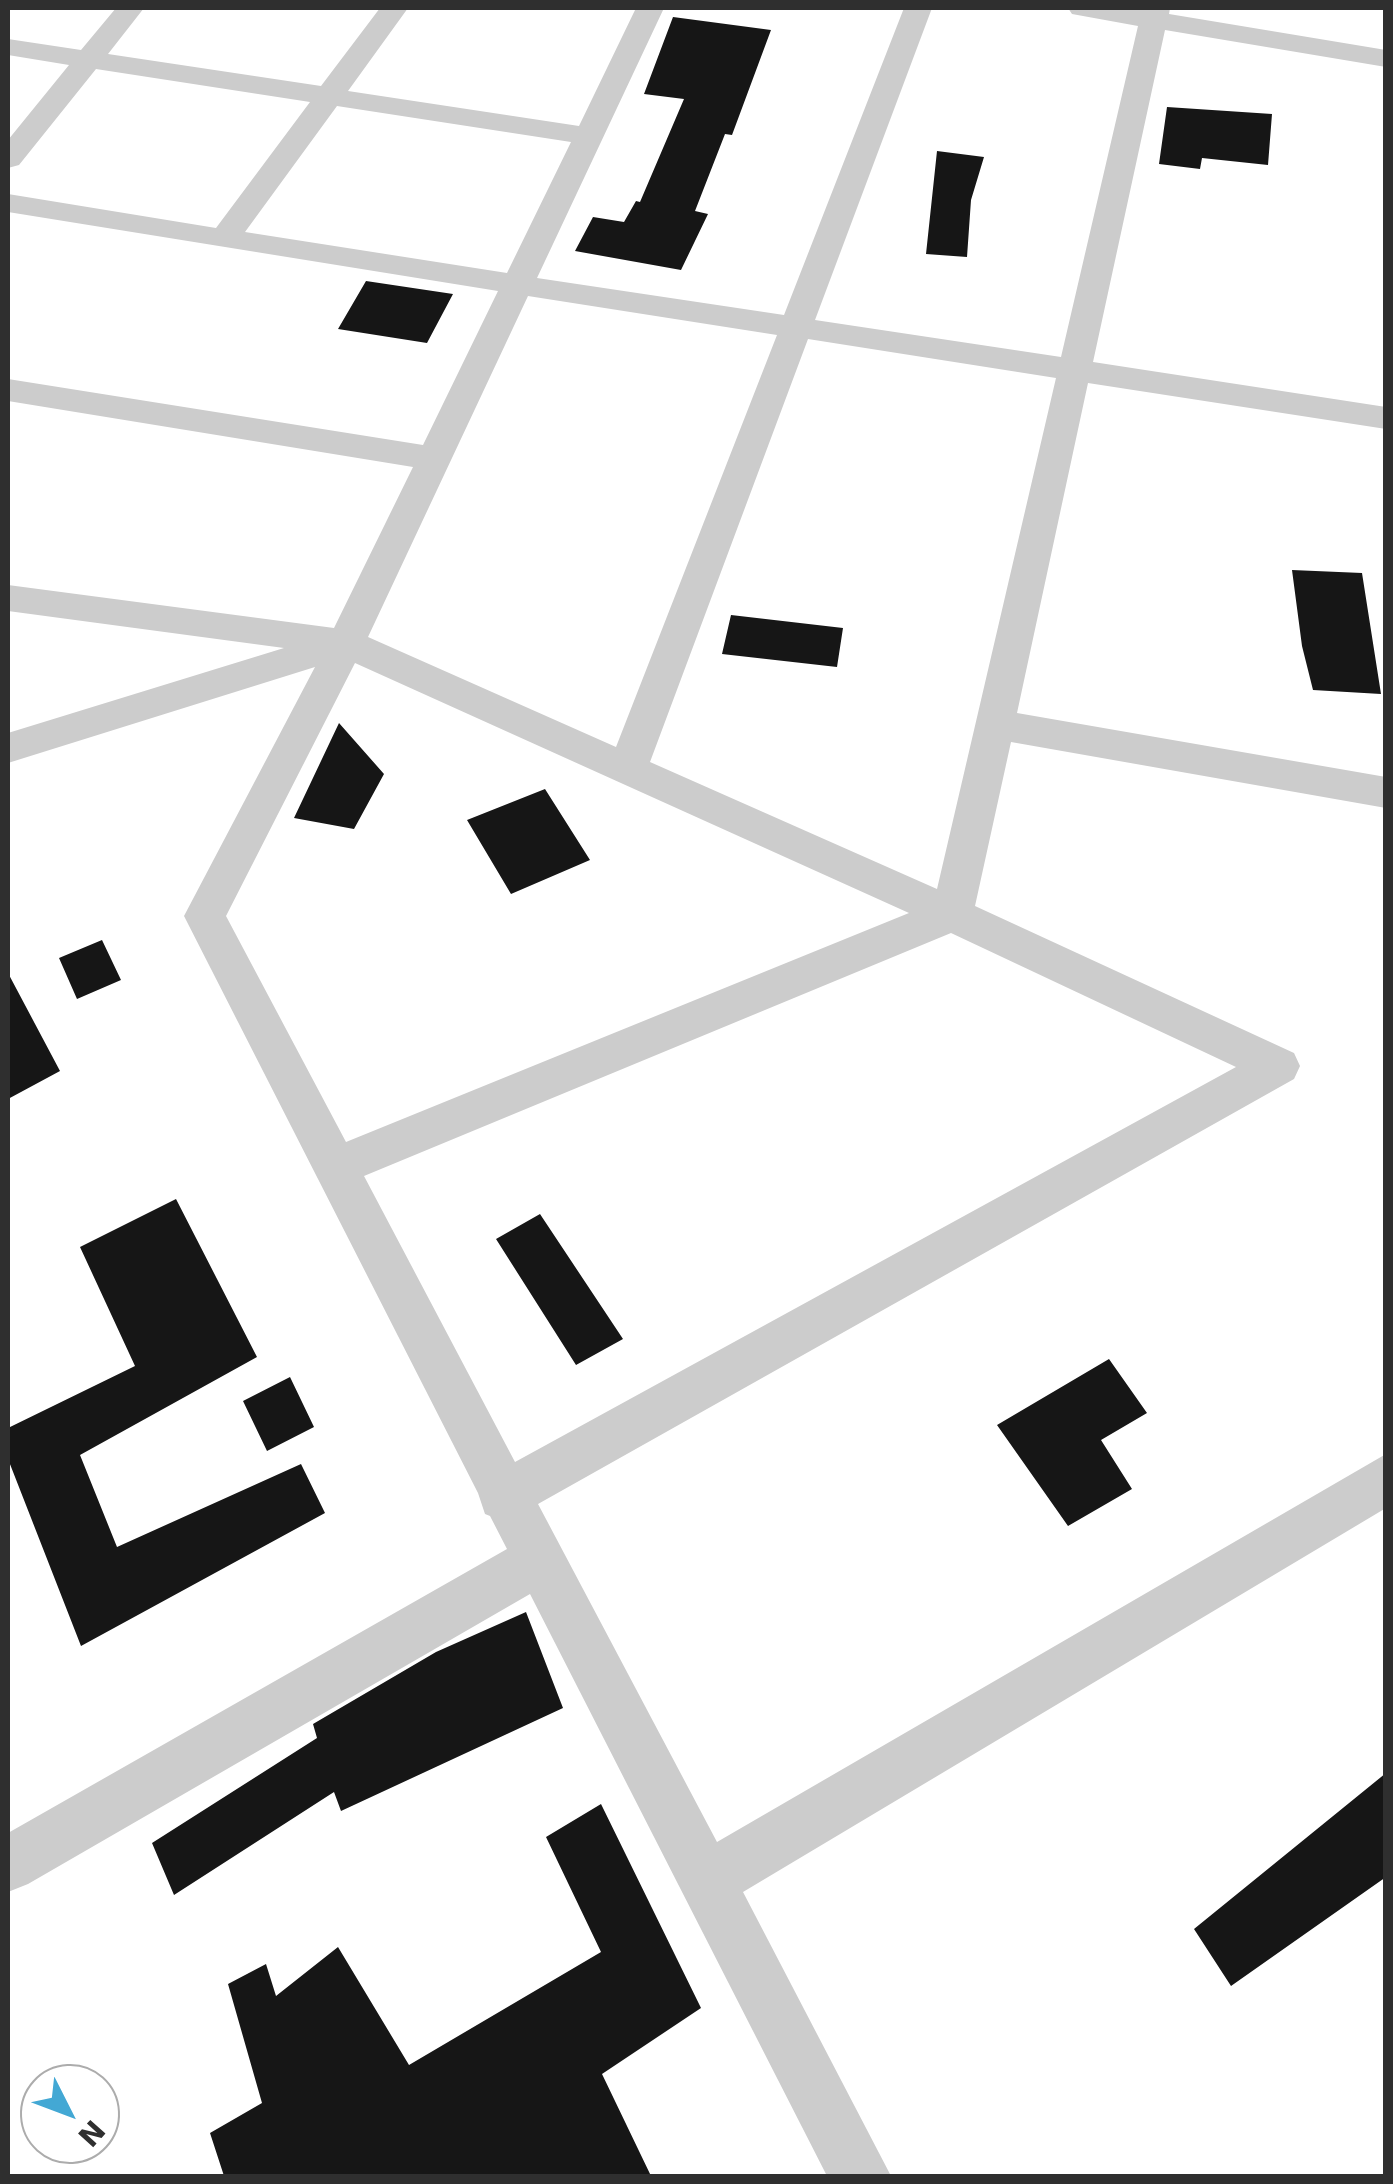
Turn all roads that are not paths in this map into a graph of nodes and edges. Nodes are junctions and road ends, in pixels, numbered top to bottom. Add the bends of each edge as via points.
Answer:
1 (130, 8) edge
2 (394, 8) edge
3 (650, 8) edge
4 (918, 8) edge
5 (1082, 8) edge
6 (1155, 14) edge
7 (8, 47) edge
8 (88, 59) junction
9 (1386, 59) edge
10 (328, 96) junction
11 (587, 136) junction
12 (8, 159) edge
13 (8, 203) edge
14 (224, 239) junction
15 (514, 287) junction
16 (798, 326) junction
17 (1074, 369) junction
18 (8, 390) edge
19 (1386, 418) edge
20 (431, 458) junction
21 (8, 598) edge
22 (346, 643) junction
23 (994, 724) junction
24 (8, 748) edge
25 (626, 770) junction
26 (1386, 793) edge
27 (952, 914) junction
28 (334, 1166) junction
29 (1386, 1480) edge
30 (503, 1496) junction
31 (538, 1560) junction
32 (8, 1864) edge
33 (708, 1880) junction
34 (860, 2176) edge

1 - 8 street
2 - 10 street
3 - 11 street
4 - 16 street
5 - 6 street
6 - 9 street
6 - 17 street
7 - 8 street
8 - 10 street
8 - 12 street
10 - 11 street
10 - 14 street
11 - 15 street
13 - 14 street
14 - 15 street
15 - 16 street
15 - 20 street
16 - 17 street
16 - 25 street
17 - 19 street
17 - 23 street
18 - 20 street
20 - 22 street
21 - 22 street
22 - 24 street
22 - 25 street
22 - 28 street via 205,916
23 - 26 street
23 - 27 street
25 - 27 street
27 - 28 street
27 - 30 street via 1278,1066
28 - 30 street
29 - 33 street
30 - 31 street
31 - 32 street
31 - 33 street
33 - 34 street

